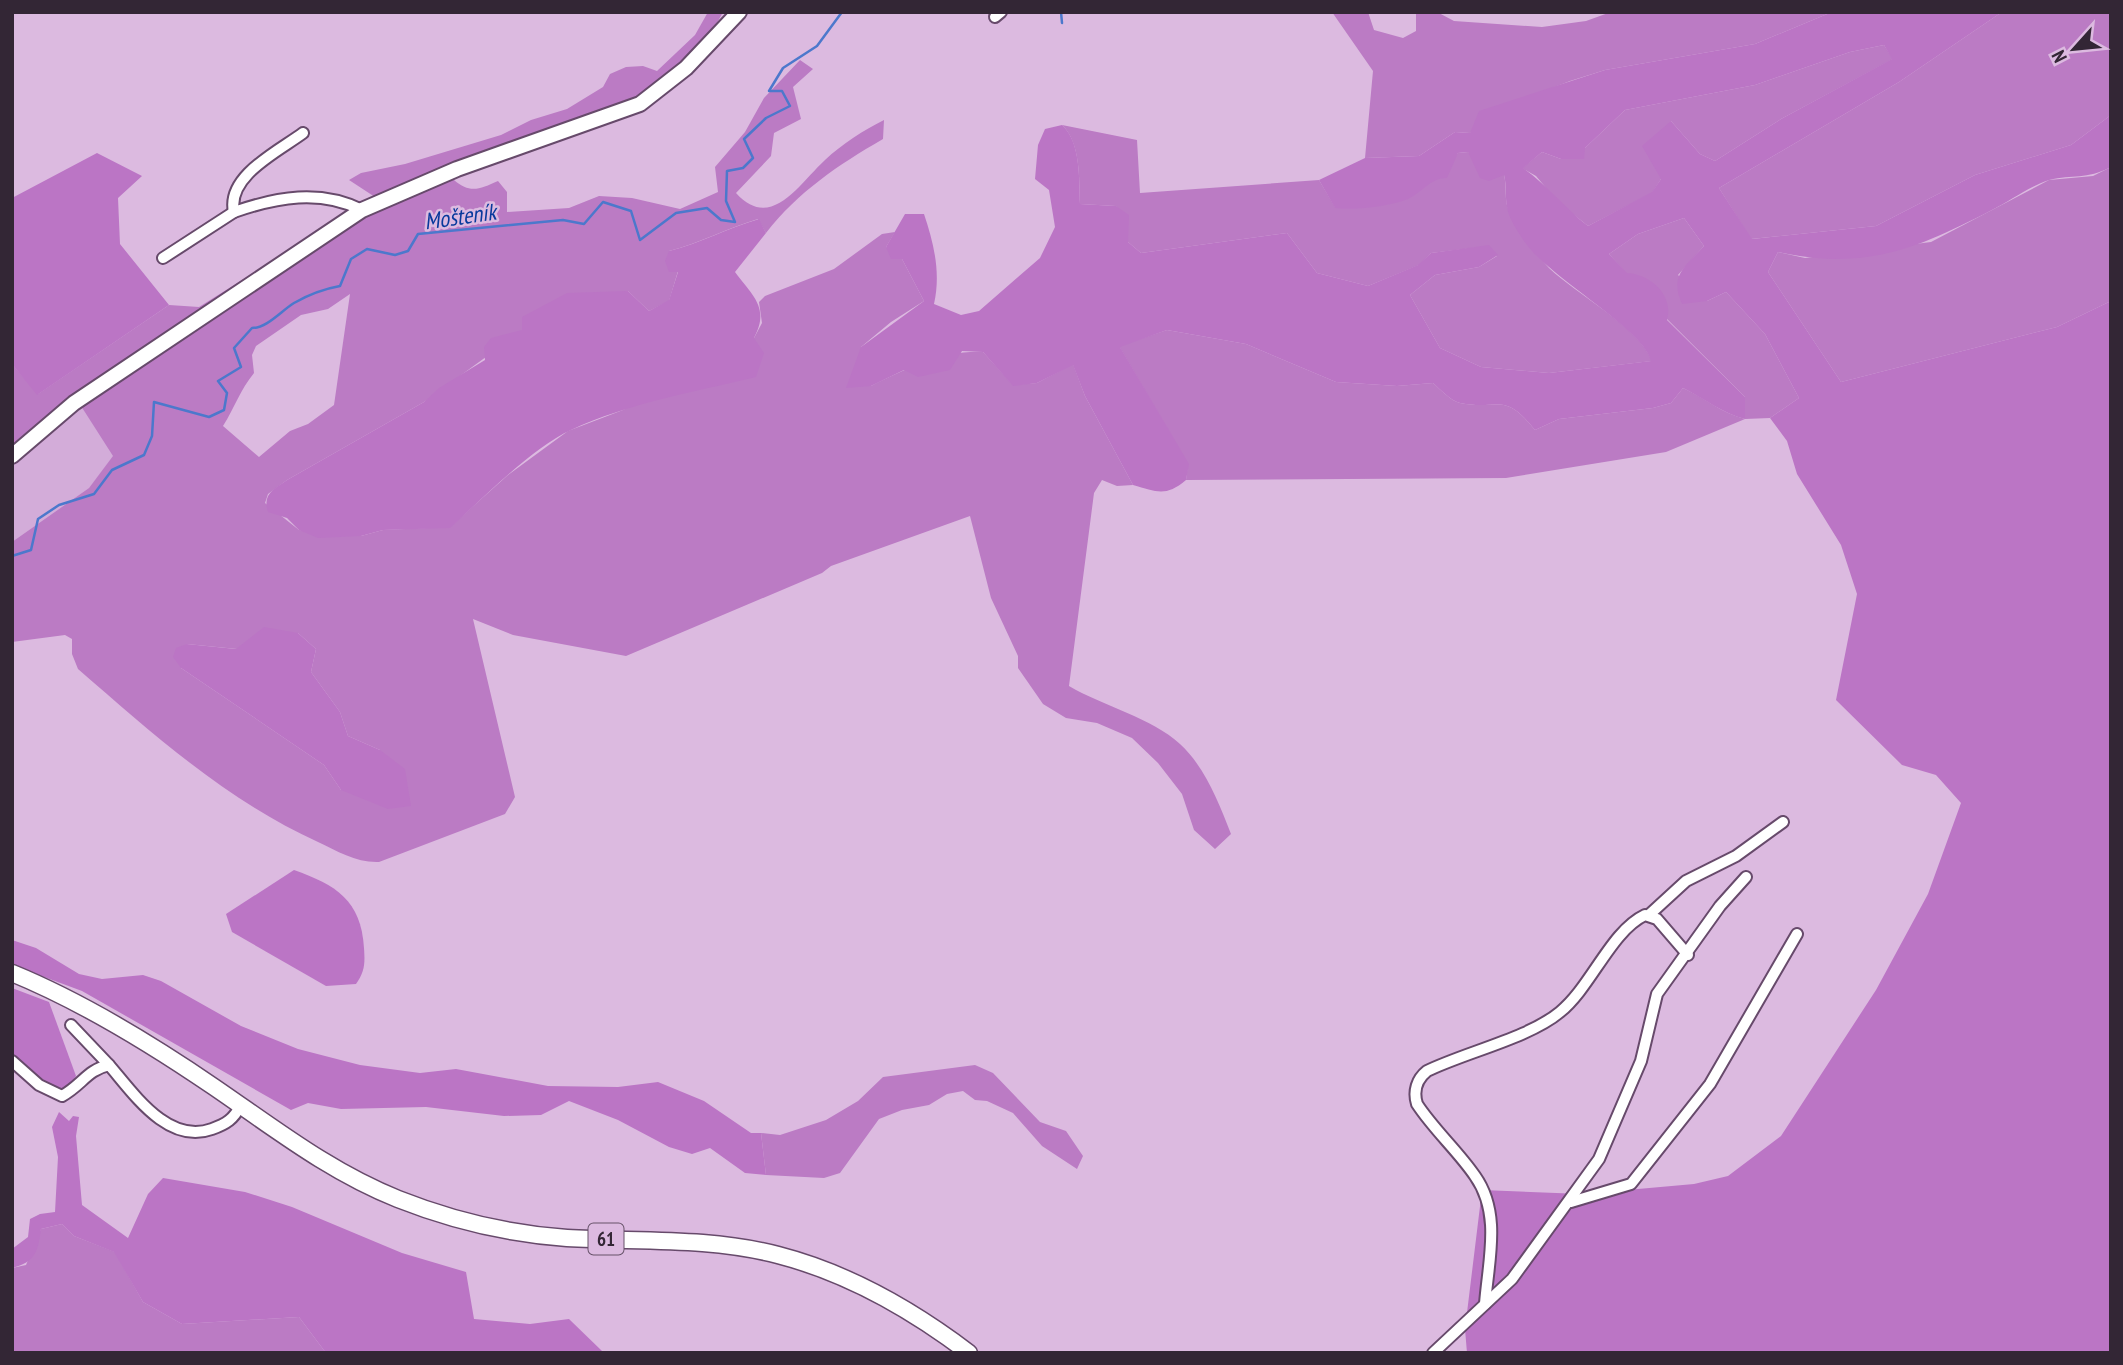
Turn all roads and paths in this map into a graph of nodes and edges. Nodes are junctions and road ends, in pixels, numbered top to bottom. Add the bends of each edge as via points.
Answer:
1 (739, 12) edge
2 (303, 134) dead end
3 (362, 209) junction
4 (234, 212) junction
5 (163, 258) dead end
6 (12, 456) edge
7 (1783, 822) dead end
8 (1746, 877) dead end
9 (1650, 914) junction
10 (1797, 934) dead end
11 (1688, 955) junction
12 (12, 973) edge
13 (71, 1025) dead end
14 (12, 1061) edge
15 (109, 1065) junction
16 (240, 1106) junction
17 (1571, 1202) junction
18 (1485, 1304) junction
19 (968, 1353) edge
20 (1433, 1353) edge

1 - 3 street via 686,68 640,104 457,169
2 - 4 street via 258,166 236,189
3 - 4 street via 344,201 303,197 277,199
3 - 6 street via 74,403
4 - 5 street
7 - 9 street via 1737,856 1686,881
8 - 11 street via 1720,906
9 - 11 street
9 - 18 street via 1626,929 1584,988 1559,1013 1524,1033 1436,1066 1418,1081 1417,1104 1477,1178 1489,1205 1491,1250
10 - 17 street via 1710,1084 1631,1184
11 - 17 street via 1657,994 1635,1077 1599,1159
12 - 16 main road, 61 via 129,1032
13 - 15 street
14 - 15 street via 38,1085 62,1096 76,1089 93,1069
15 - 16 street via 169,1126 199,1134 225,1125
16 - 19 main road, 61 via 348,1177 434,1212 507,1231 684,1242 776,1254 844,1276 928,1322
17 - 18 street via 1512,1279
18 - 20 street

